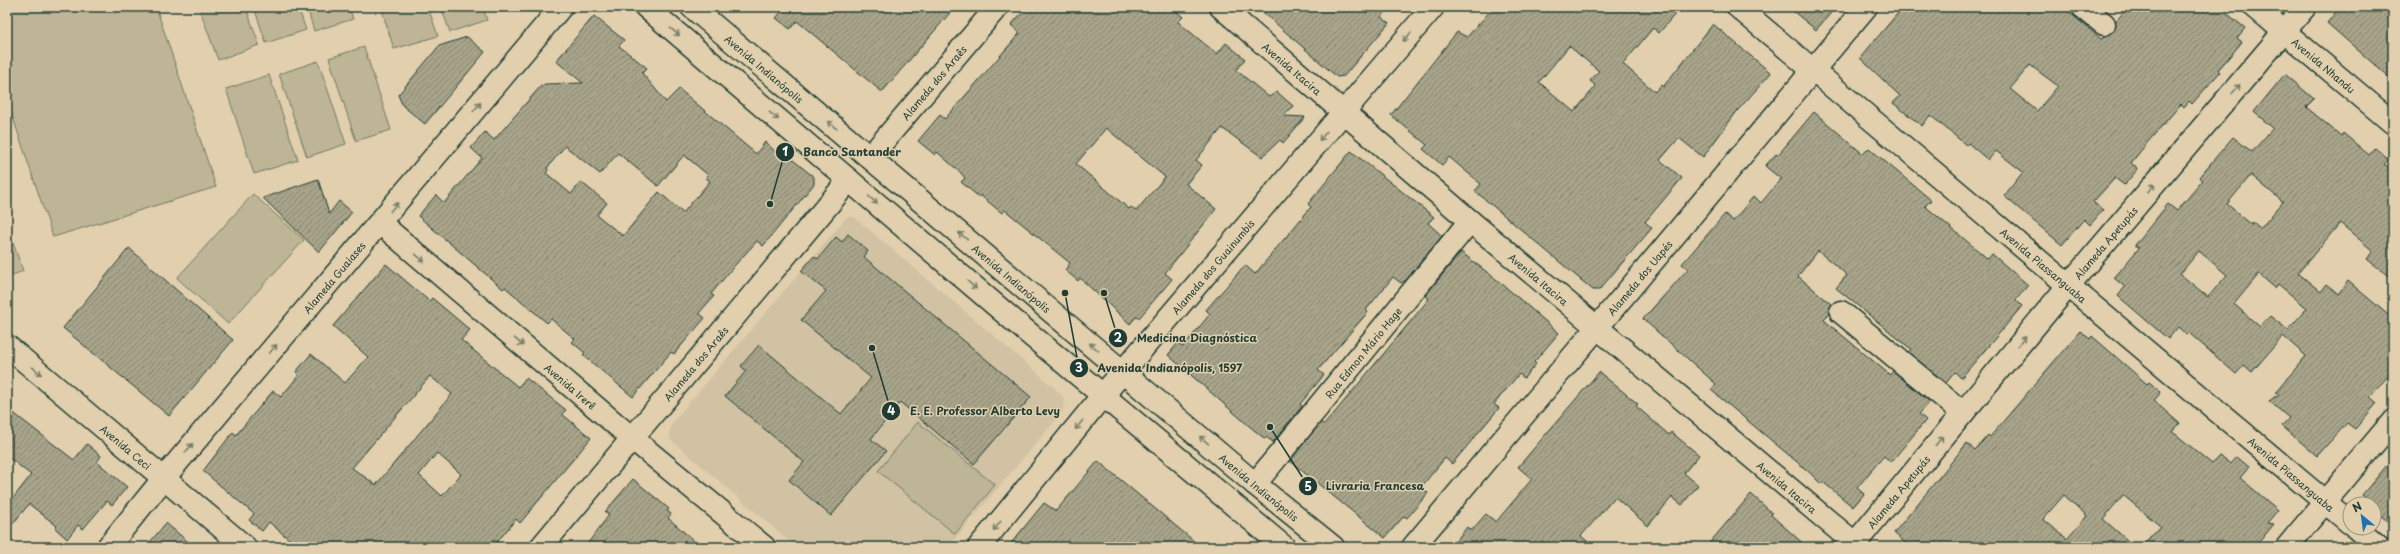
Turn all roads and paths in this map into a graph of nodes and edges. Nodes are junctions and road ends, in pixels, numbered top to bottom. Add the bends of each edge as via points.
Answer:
1 (561, 7) edge
2 (646, 7) edge
3 (692, 7) edge
4 (997, 7) edge
5 (1220, 7) edge
6 (1433, 7) edge
7 (1738, 7) edge
8 (1866, 7) edge
9 (2083, 7) edge
10 (2255, 7) edge
11 (2305, 7) edge
12 (2104, 24) dead end
13 (2285, 32) junction
14 (1813, 69) junction
15 (1343, 113) junction
16 (2393, 123) edge
17 (870, 157) junction
18 (849, 180) junction
19 (1470, 221) junction
20 (380, 223) junction
21 (2068, 286) junction
22 (1841, 312) dead end
23 (1598, 328) junction
24 (7, 346) edge
25 (1124, 372) junction
26 (1103, 395) junction
27 (1963, 413) junction
28 (2393, 422) edge
29 (632, 439) junction
30 (164, 478) junction
31 (1255, 484) junction
32 (2326, 502) junction
33 (2342, 516) edge
34 (2365, 536) edge
35 (984, 546) edge
36 (1855, 546) edge
37 (108, 547) edge
38 (246, 547) edge
39 (541, 547) edge
40 (764, 547) edge
41 (1284, 547) edge
42 (1333, 547) edge
43 (1413, 547) edge
44 (2287, 547) edge
45 (2378, 547) edge

20 -> 1 street, Alameda Guaiases
2 -> 18 street
17 -> 3 street, Avenida Indianópolis
4 - 17 street, Alameda dos Araês
5 - 15 street, Avenida Itacira
6 -> 15 street, Alameda dos Guainumbis
7 - 14 street, Avenida Piassanguaba
8 - 14 street, Alameda dos Uapés
9 - 12 street
10 - 13 street, Avenida Nhandu
11 - 13 street, Alameda Apetupás
13 - 16 street, Avenida Nhandu
21 -> 13 street, Alameda Apetupás
14 - 21 street, Avenida Piassanguaba
14 - 23 street, Alameda dos Uapés
15 - 19 street, Avenida Itacira
15 -> 25 street, Alameda dos Guainumbis
25 -> 17 street, Avenida Indianópolis
18 -> 26 street
18 - 29 street, Alameda dos Araês
19 - 23 street, Avenida Itacira
19 - 31 street, Rua Edmon Mário Hage
20 -> 29 street, Avenida Irerê
30 -> 20 street, Alameda Guaiases
27 -> 21 street, Alameda Apetupás
21 - 32 street, Avenida Piassanguaba
22 - 27 street
23 - 36 street, Avenida Itacira
23 - 43 street, Alameda dos Uapés
24 -> 30 street, Avenida Ceci
25 - 26 street, Alameda dos Guainumbis
31 -> 25 street, Avenida Indianópolis
26 -> 35 street, Alameda dos Guainumbis
26 - 41 street
36 -> 27 street, Alameda Apetupás
28 - 32 street
29 - 39 street, Alameda dos Araês
29 - 40 street, Avenida Irerê
30 - 37 street, Alameda Guaiases
30 - 38 street, Avenida Ceci
31 - 42 street, Avenida Indianópolis
32 - 33 street, Avenida Piassanguaba
32 - 44 street
34 - 45 street

